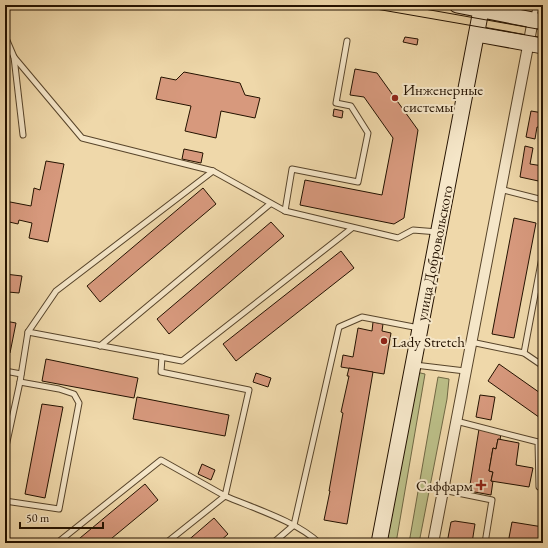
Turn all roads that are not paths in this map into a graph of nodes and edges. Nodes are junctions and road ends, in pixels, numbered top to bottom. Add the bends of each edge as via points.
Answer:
1 (457, 5) edge
2 (537, 5) edge
3 (481, 10) junction
4 (538, 21) edge
5 (477, 34) junction
6 (5, 36) edge
7 (347, 41) dead end
8 (528, 44) junction
9 (543, 46) edge
10 (14, 57) junction
11 (23, 135) dead end
12 (213, 171) junction
13 (500, 188) junction
14 (543, 200) edge
15 (270, 204) junction
16 (285, 212) junction
17 (352, 228) junction
18 (438, 232) junction
19 (543, 252) edge
20 (420, 328) junction
21 (28, 332) junction
22 (471, 342) junction
23 (100, 346) junction
24 (524, 353) junction
25 (162, 357) junction
26 (413, 364) junction
27 (543, 366) edge
28 (5, 370) edge
29 (465, 371) junction
30 (21, 374) junction
31 (20, 382) junction
32 (456, 421) junction
33 (5, 451) edge
34 (539, 486) dead end
35 (443, 490) junction
36 (225, 496) junction
37 (5, 501) edge
38 (294, 525) junction
39 (57, 543) edge
40 (166, 543) edge
41 (272, 543) edge
42 (319, 543) edge
43 (378, 543) edge
44 (433, 543) edge
45 (486, 543) edge

1 - 3 main road
2 - 4 lane
3 - 4 main road
3 - 5 main road, улица Добровольского
4 - 8 street
5 - 8 main road
5 - 18 main road, улица Добровольского
6 - 10 lane
7 - 16 lane via 336,103 351,106 368,133 358,182 292,169
8 - 9 main road
8 - 13 street
10 - 11 lane
10 - 12 lane via 82,138
12 - 15 lane
12 - 21 lane via 56,291
13 - 14 lane
13 - 22 street
15 - 16 lane
15 - 23 lane
16 - 17 lane
17 - 18 lane via 398,238 413,230
17 - 25 lane via 182,361
18 - 20 main road, улица Добровольского
19 - 24 lane
20 - 26 main road, улица Добровольского
20 - 38 lane via 362,316 339,327
21 - 23 lane
21 - 30 lane
22 - 24 lane
22 - 29 street
23 - 25 lane
24 - 27 lane
25 - 36 lane via 161,372 249,390
26 - 29 lane
26 - 43 main road, улица Добровольского
28 - 30 lane
29 - 32 street
30 - 31 lane
31 - 33 lane
31 - 37 lane via 74,394 79,403 59,509
32 - 34 lane via 538,442
32 - 35 street
35 - 44 street
35 - 45 lane via 492,500
36 - 38 lane
36 - 39 lane via 161,460
36 - 40 lane
38 - 41 lane
38 - 42 lane

